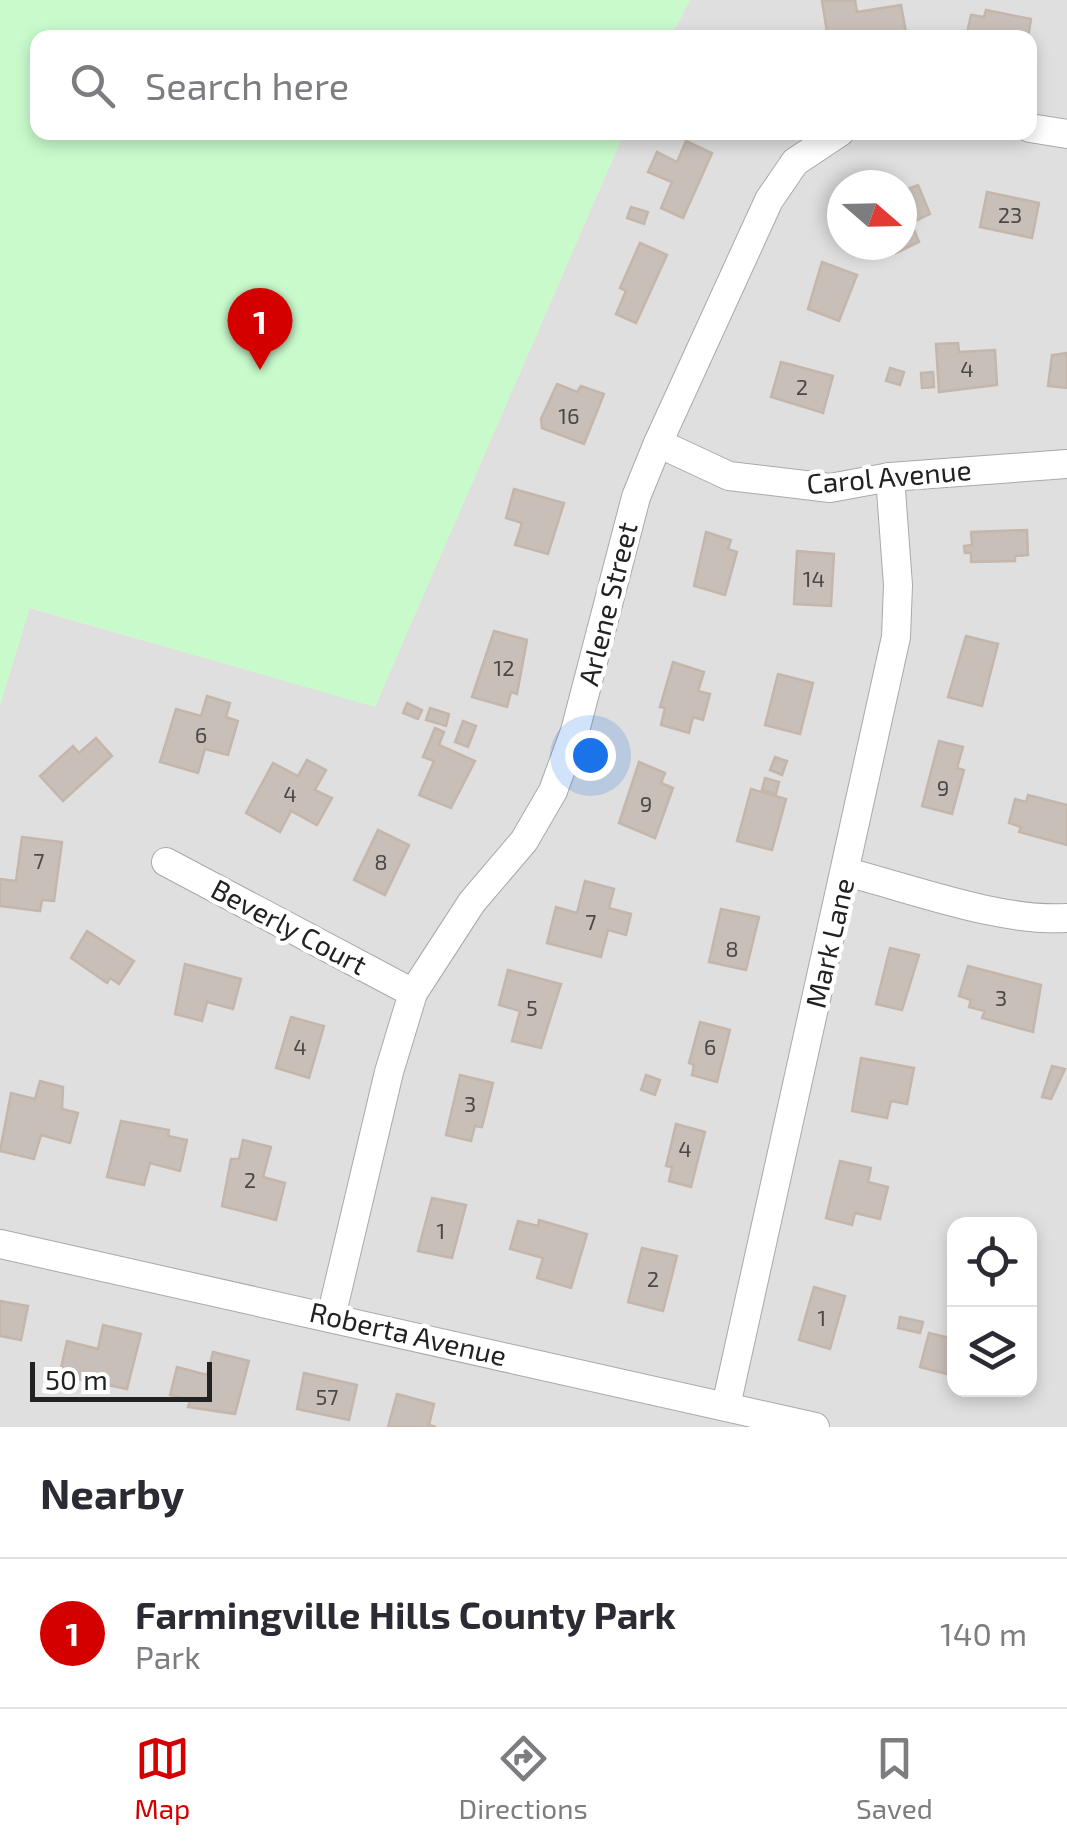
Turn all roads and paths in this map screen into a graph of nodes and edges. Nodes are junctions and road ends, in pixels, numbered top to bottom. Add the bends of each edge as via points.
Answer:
1 (1037, 129) edge
2 (1067, 134) edge
3 (828, 140) edge
4 (658, 443) junction
5 (1067, 464) edge
6 (890, 476) junction
7 (166, 862) dead end
8 (846, 872) junction
9 (1067, 918) edge
10 (413, 993) junction
11 (0, 1244) edge
12 (331, 1317) junction
13 (726, 1406) junction
14 (815, 1427) edge

1 - 2 street
3 - 4 street, Arlene Street via 795,162 769,200
4 - 6 street, Carol Avenue via 729,476 781,485 830,488
4 - 10 street, Arlene Street via 636,497 554,791
5 - 6 street, Carol Avenue
6 - 8 street, Mark Lane via 896,637
7 - 10 street, Beverly Court
8 - 9 street via 997,910
8 - 13 street, Mark Lane
10 - 12 street, Arlene Street
11 - 12 street, Roberta Avenue
12 - 13 street, Roberta Avenue
13 - 14 street, Roberta Avenue

